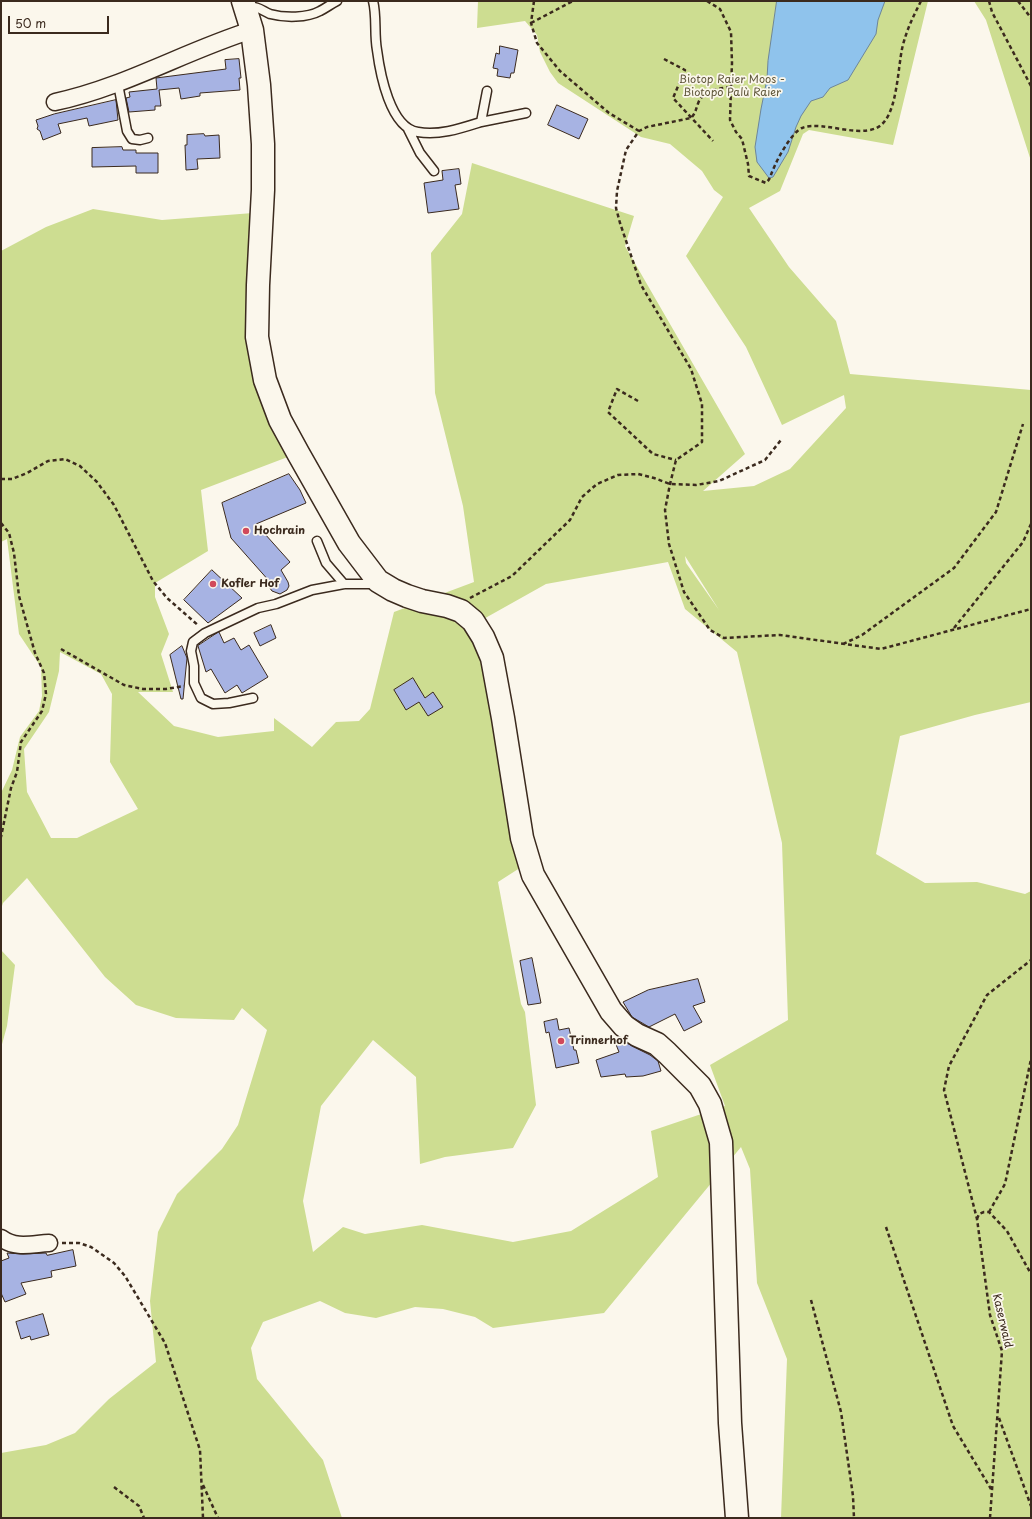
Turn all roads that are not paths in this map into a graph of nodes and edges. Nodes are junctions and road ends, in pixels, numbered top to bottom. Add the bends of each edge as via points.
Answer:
1 (337, 1) edge
2 (372, 1) edge
3 (245, 4) edge
4 (252, 30) junction
5 (118, 84) junction
6 (487, 91) dead end
7 (56, 102) dead end
8 (526, 113) dead end
9 (481, 122) junction
10 (408, 129) junction
11 (148, 138) dead end
12 (434, 171) dead end
13 (317, 541) dead end
14 (378, 581) junction
15 (344, 584) junction
16 (253, 698) dead end
17 (1, 1238) edge
18 (49, 1243) road end
19 (738, 1518) edge

1 - 3 lane via 319,12 292,16 271,14
2 - 10 lane via 377,50 385,88 394,112
3 - 4 street
4 - 5 street
4 - 14 street via 263,144 257,336 265,380 280,420 298,453 349,543
5 - 7 street
5 - 11 lane via 127,131 132,138
6 - 9 lane
8 - 9 lane
9 - 10 lane via 436,132
10 - 12 lane via 420,153
13 - 15 lane via 326,563
14 - 15 lane via 374,584
14 - 19 street via 407,596 460,611 473,621 492,658 522,838 533,875 611,1011 624,1026 668,1053 700,1086 710,1104 721,1142 730,1423
15 - 16 lane via 312,590 258,608 205,633 193,642 191,650 194,683 201,698 213,704
17 - 18 street via 19,1246

